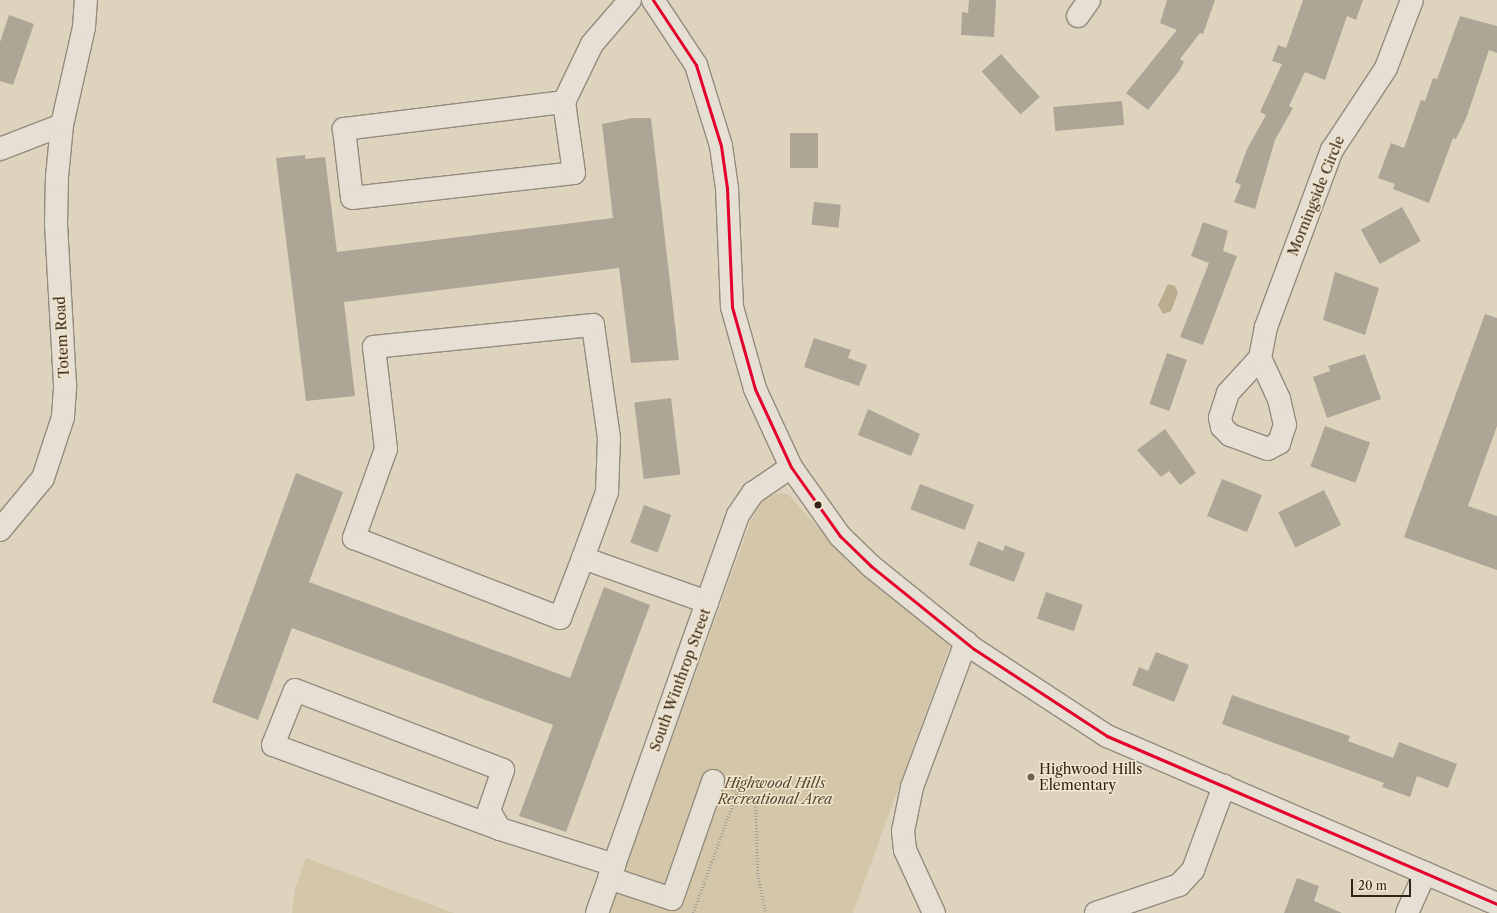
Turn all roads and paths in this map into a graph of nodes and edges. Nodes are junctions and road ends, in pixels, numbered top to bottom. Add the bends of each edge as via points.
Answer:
1 (86, 0) edge
2 (630, 0) edge
3 (653, 0) edge
4 (1412, 0) edge
5 (564, 102) junction
6 (62, 125) junction
7 (0, 149) edge
8 (1260, 358) dead end
9 (791, 467) junction
10 (0, 530) edge
11 (583, 558) junction
12 (707, 602) junction
13 (966, 642) junction
14 (713, 781) joint
15 (1224, 786) junction
16 (737, 792) junction
17 (500, 829) junction
18 (612, 872) junction
19 (1425, 873) junction
20 (1497, 904) edge
21 (597, 913) edge
22 (694, 913) edge
23 (766, 913) edge
24 (934, 913) edge
25 (1096, 913) edge
26 (1407, 913) edge

1 - 6 street, Totem Road via 84,27
2 - 5 street via 592,44
3 - 9 street via 696,65 709,104 727,188 732,307 740,345 762,408
4 - 8 street, Morningside Circle via 1386,68 1332,150 1266,327
5 - 5 street via 344,128 352,198 574,173
6 - 7 street
6 - 10 street, Totem Road via 56,224 65,385 63,417 42,478
9 - 12 street, South Winthrop Street via 753,493 738,515
9 - 13 street via 817,507 860,556
11 - 11 street via 560,618 354,538 386,449 374,347 593,324 609,438 607,492
11 - 12 street
12 - 18 street, South Winthrop Street
13 - 15 street via 1017,680 1107,736
13 - 24 street via 912,787 903,831 905,850
14 - 16 path
14 - 18 street via 672,899
15 - 19 street
15 - 25 street via 1193,870 1179,885
16 - 22 path
16 - 23 path via 753,799 756,807 758,875
17 - 17 street via 489,811 503,770 295,690 274,745
17 - 18 street
18 - 21 street, South Winthrop Street
19 - 20 street
19 - 26 street

